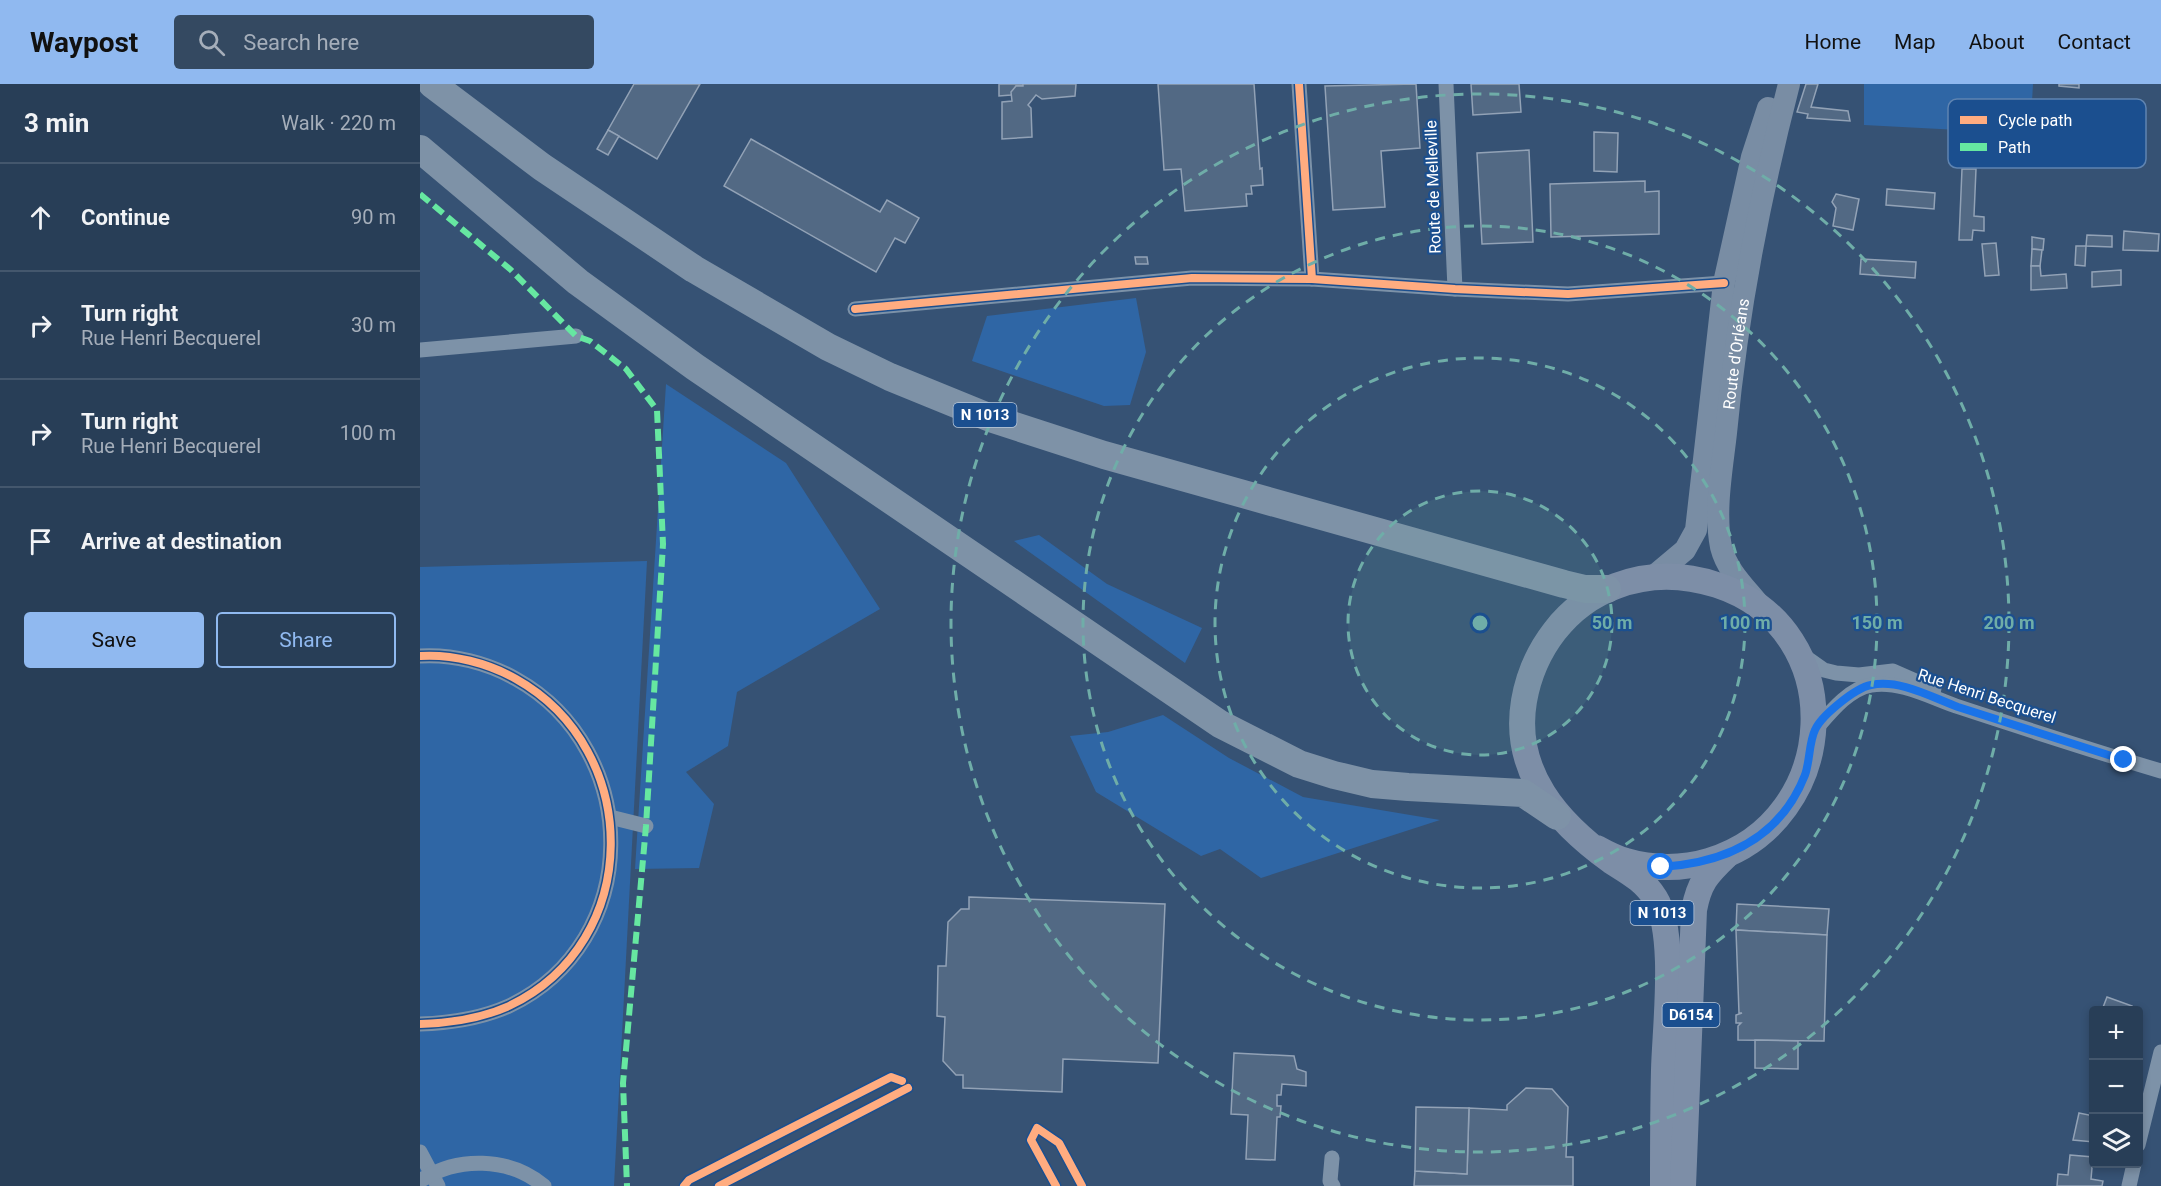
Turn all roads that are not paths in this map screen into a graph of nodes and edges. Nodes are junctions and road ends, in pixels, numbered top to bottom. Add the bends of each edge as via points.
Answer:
1 (432, 84) edge
2 (1299, 84) edge
3 (1446, 84) edge
4 (1776, 84) edge
5 (1789, 84) edge
6 (420, 149) edge
7 (1312, 279) junction
8 (1724, 283) junction
9 (1455, 289) junction
10 (855, 309) dead end
11 (576, 336) dead end
12 (420, 350) edge
13 (1654, 576) junction
14 (1607, 589) junction
15 (1766, 613) junction
16 (1797, 652) junction
17 (420, 656) edge
18 (1958, 706) junction
19 (1815, 730) junction
20 (2161, 771) edge
21 (1557, 816) junction
22 (610, 817) junction
23 (646, 826) dead end
24 (1596, 848) junction
25 (1726, 856) junction
26 (1666, 1006) joint
27 (420, 1024) edge
28 (2161, 1052) edge
29 (2143, 1128) edge
30 (420, 1152) edge
31 (1332, 1158) dead end
32 (2133, 1168) edge
33 (430, 1180) edge
34 (544, 1186) edge
35 (1334, 1186) edge
36 (1663, 1186) edge
37 (1683, 1186) edge
38 (2129, 1186) edge

1 - 14 highway, N 1013 via 542,167 685,263 808,335 890,377 993,419 1104,455 1564,584
2 - 7 street
3 - 9 street, Route de Melleville
4 - 8 main road, Route d'Orléans via 1752,157
5 - 15 main road, Route d'Orléans via 1744,282 1720,490 1719,525 1727,566
6 - 21 highway via 578,282 695,367 1220,724 1299,764 1334,776 1381,785 1523,793
7 - 9 street
7 - 10 street via 1192,278
8 - 9 street via 1568,294
8 - 13 main road, Route d'Orléans via 1696,530 1685,550
11 - 12 street
13 - 14 main road
13 - 15 main road via 1694,578 1723,587
14 - 21 main road via 1582,604 1542,648 1523,705 1529,763 1540,791
15 - 16 main road
16 - 18 street via 1836,673 1901,673 1945,694
16 - 19 main road via 1812,694
17 - 22 street via 481,663 529,686 550,702 584,743 602,783
18 - 19 street, Rue Henri Becquerel via 1910,688 1870,685 1845,699
18 - 20 street, Rue Henri Becquerel
19 - 25 main road, D6154 via 1812,753 1795,796 1765,831
21 - 24 main road
22 - 23 street
22 - 27 street via 612,849 601,902 582,941 562,967 510,1005 447,1024
24 - 25 main road, D6154 via 1628,862 1661,867 1694,865
24 - 26 main road, N 1013 via 1634,874 1660,908 1666,940
25 - 37 main road, D6154 via 1705,877 1695,910
26 - 36 main road, D6154
28 - 29 street
30 - 33 street
31 - 35 street via 1330,1181
32 - 38 street
33 - 34 street via 457,1165 484,1162 511,1167

